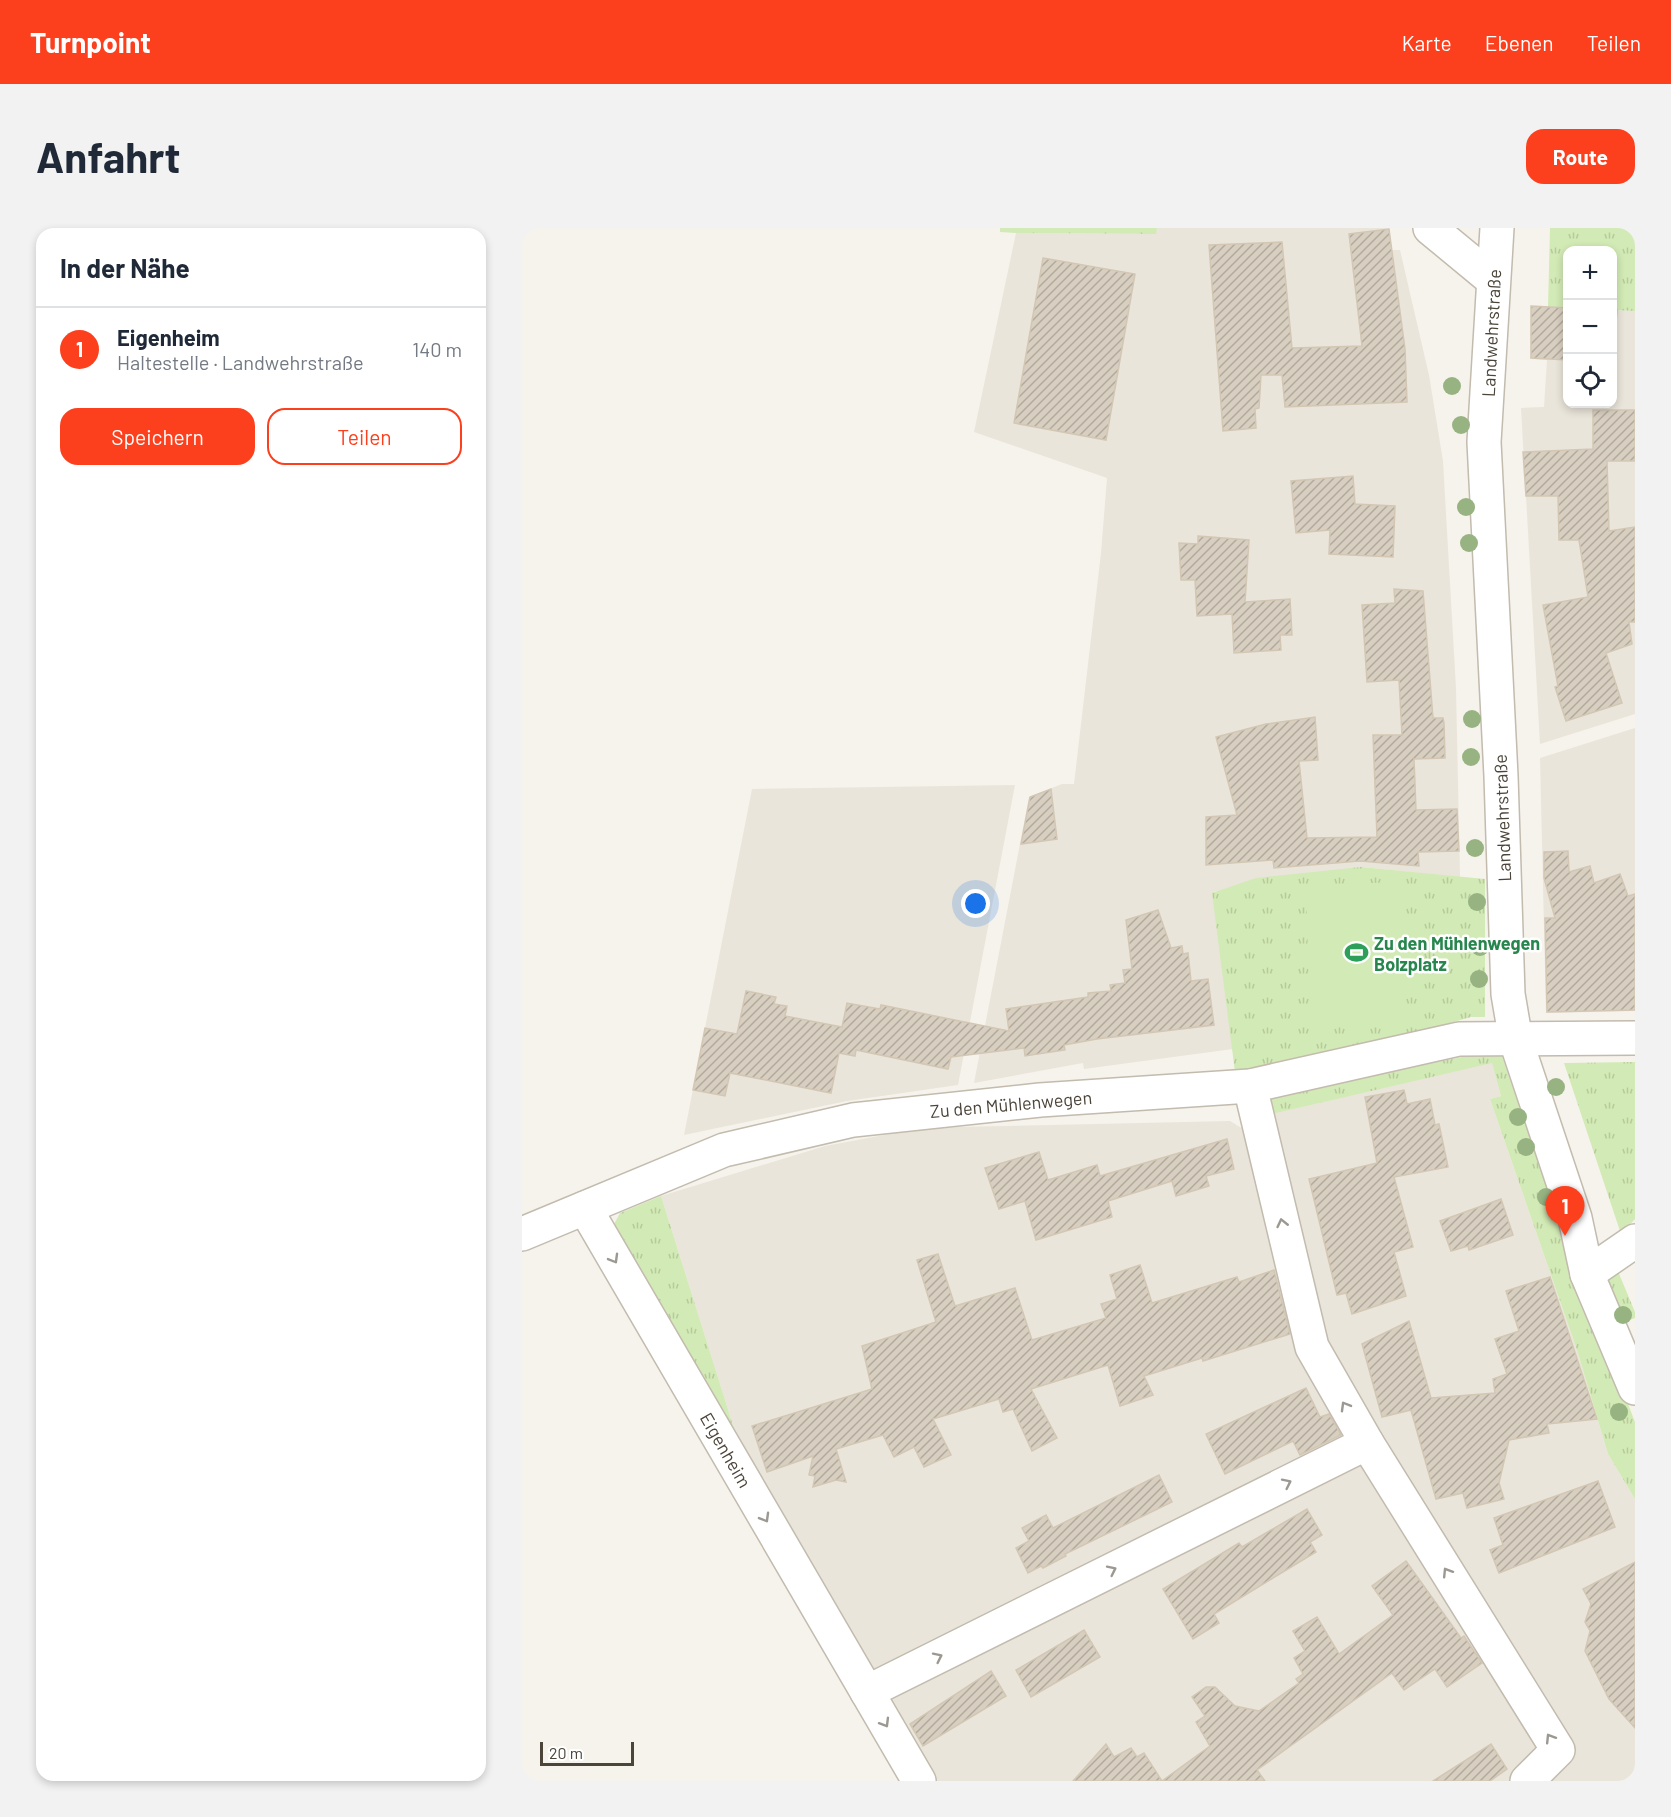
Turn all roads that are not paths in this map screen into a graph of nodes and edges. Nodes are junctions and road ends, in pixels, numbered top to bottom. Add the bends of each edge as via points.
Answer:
1 (1430, 228) edge
2 (1497, 228) edge
3 (1493, 280) junction
4 (1635, 1038) edge
5 (1516, 1041) junction
6 (1250, 1086) junction
7 (585, 1208) junction
8 (522, 1234) edge
9 (1635, 1241) edge
10 (1587, 1274) junction
11 (1635, 1388) edge
12 (1367, 1443) junction
13 (867, 1692) junction
14 (919, 1781) edge
15 (1527, 1781) edge

1 - 3 street
2 - 3 street, Landwehrstraße
3 - 5 street, Landwehrstraße via 1485,442 1508,994
4 - 5 street, Zu den Mühlenwegen
5 - 6 street, Zu den Mühlenwegen via 1459,1039
5 - 10 street, Landwehrstraße via 1575,1218
6 - 7 street, Zu den Mühlenwegen via 1040,1100 853,1120 724,1150
12 -> 6 street via 1312,1347
7 - 8 street, Zu den Mühlenwegen
7 -> 13 street, Eigenheim
9 - 10 street
10 - 11 street, Landwehrstraße
13 -> 12 street
15 -> 12 street via 1558,1750
13 -> 14 street, Eigenheim

